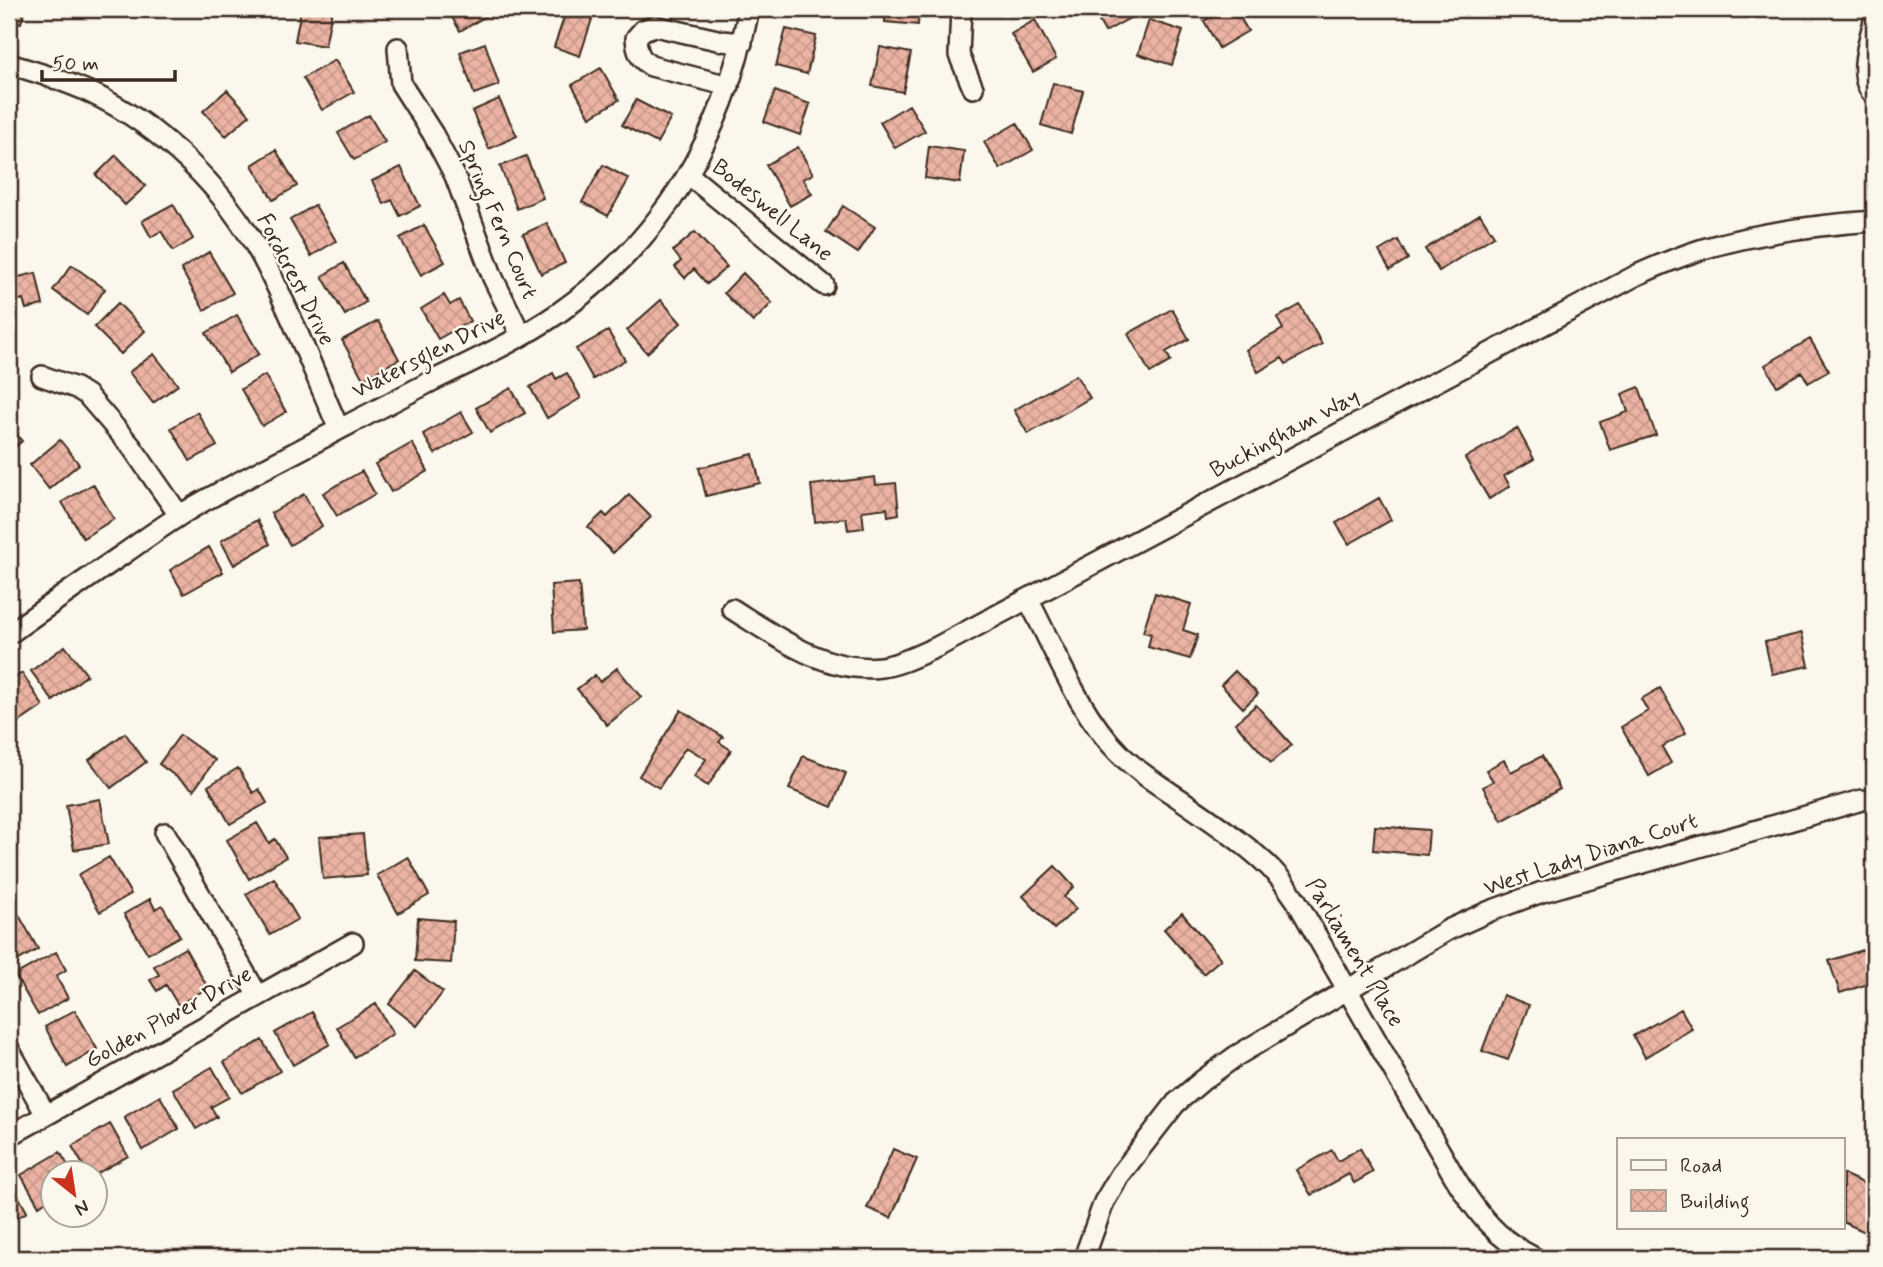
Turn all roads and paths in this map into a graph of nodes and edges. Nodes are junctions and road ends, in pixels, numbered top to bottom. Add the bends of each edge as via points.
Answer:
1 (750, 9) edge
2 (961, 9) edge
3 (1874, 21) edge
4 (742, 43) junction
5 (398, 48) dead end
6 (9, 64) edge
7 (729, 86) junction
8 (973, 88) dead end
9 (1874, 95) edge
10 (689, 175) junction
11 (1874, 220) edge
12 (824, 285) dead end
13 (521, 335) junction
14 (41, 376) dead end
15 (340, 429) junction
16 (179, 515) junction
17 (1028, 599) junction
18 (732, 610) dead end
19 (9, 634) edge
20 (1862, 800) dead end
21 (165, 833) dead end
22 (353, 943) dead end
23 (1348, 990) junction
24 (258, 996) junction
25 (9, 1049) edge
26 (46, 1115) junction
27 (9, 1136) edge
28 (1084, 1258) edge
29 (1535, 1258) edge

1 - 4 street, Watersglen Drive
2 - 8 street via 960,55
3 - 9 street via 1865,70
4 - 7 street, Watersglen Drive
4 - 7 street via 655,26 636,38 637,51 651,66
5 - 13 street, Spring Fern Court via 401,84 455,176 493,278
6 - 15 street, Fordcrest Drive via 45,74 131,115 210,184 262,258
7 - 10 street, Watersglen Drive
10 - 12 street, Bodeswell Lane
10 - 13 street, Watersglen Drive via 622,261
11 - 17 street, Buckingham Way via 1749,237 1702,249 1637,275
13 - 15 street, Watersglen Drive
14 - 16 street via 87,395 131,446
15 - 16 street, Watersglen Drive
16 - 19 street, Watersglen Drive
17 - 18 street, Buckingham Way via 937,647 883,667 859,668 806,652
17 - 23 street, Parliament Place via 1100,733 1148,777 1276,874 1297,900
20 - 23 street, West Lady Diana Court via 1518,900 1448,930
21 - 24 street
22 - 24 street, Golden Plover Drive
23 - 28 street, West Lady Diana Court via 1236,1056 1176,1103 1120,1175 1104,1202
23 - 29 street, Parliament Place via 1476,1210 1519,1251
24 - 26 street, Golden Plover Drive
25 - 26 street
26 - 27 street, Golden Plover Drive

